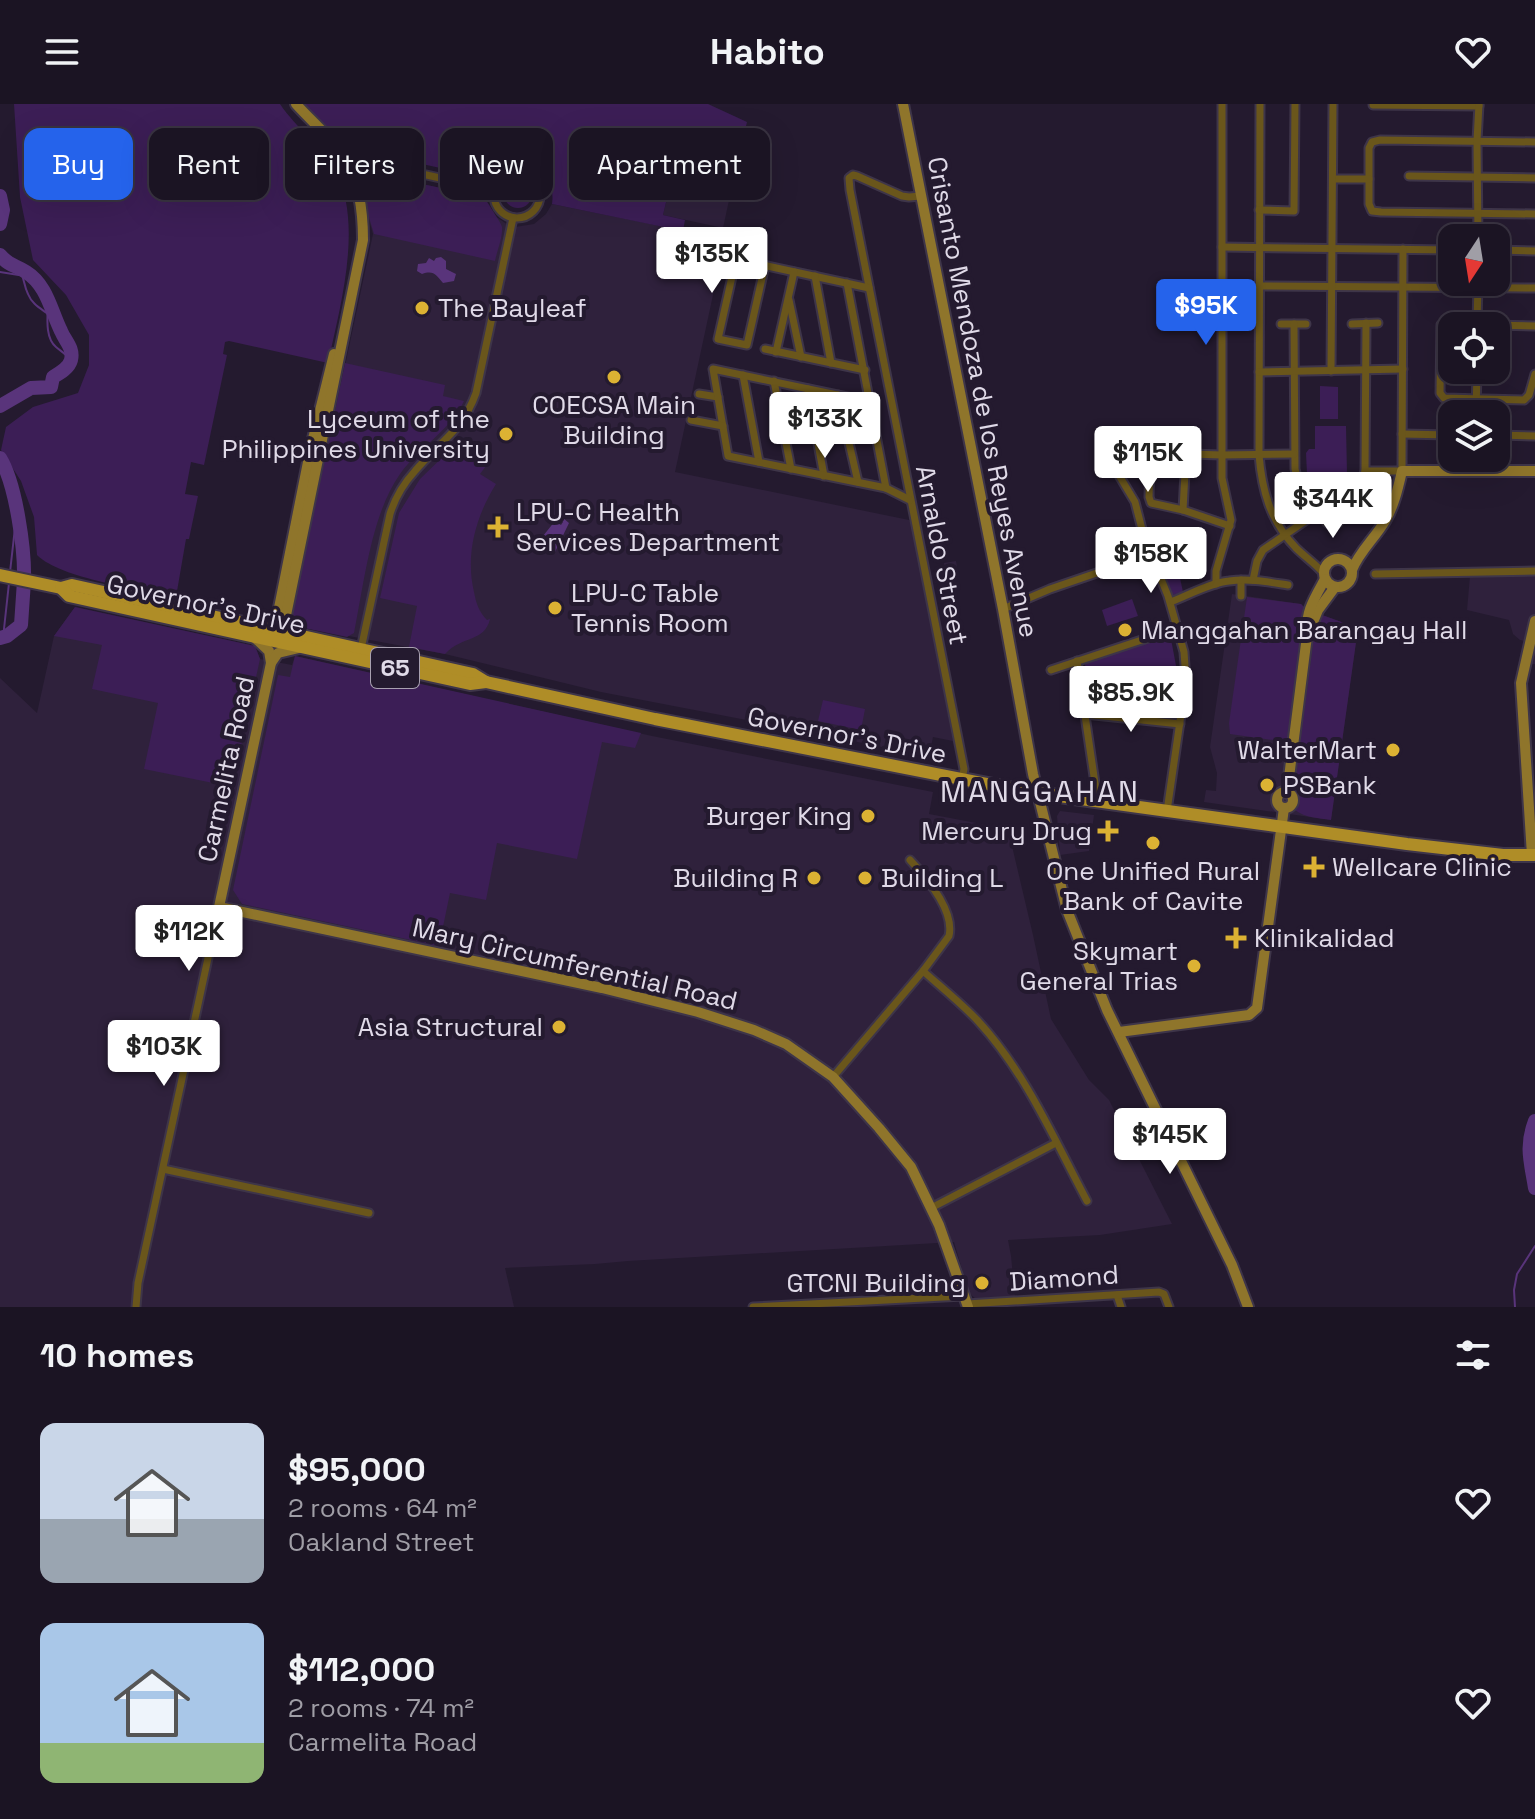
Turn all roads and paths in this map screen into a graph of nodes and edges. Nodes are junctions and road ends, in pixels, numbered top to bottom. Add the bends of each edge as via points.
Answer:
1 (289, 104) edge
2 (296, 104) edge
3 (903, 104) edge
4 (1222, 104) edge
5 (1260, 104) edge
6 (1295, 104) edge
7 (1333, 104) edge
8 (1373, 105) edge
9 (1479, 105) edge
10 (312, 128) edge
11 (319, 128) edge
12 (1477, 141) junction
13 (1535, 142) edge
14 (1409, 176) dead end
15 (1477, 177) junction
16 (1535, 178) edge
17 (1333, 179) junction
18 (1369, 179) junction
19 (921, 196) junction
20 (353, 200) edge
21 (359, 200) edge
22 (495, 200) edge
23 (538, 200) edge
24 (1259, 210) junction
25 (1478, 213) junction
26 (1535, 214) edge
27 (513, 218) junction
28 (1478, 224) edge
29 (1222, 247) junction
30 (1259, 247) junction
31 (1332, 248) junction
32 (1403, 249) junction
33 (1438, 250) edge
34 (1510, 250) edge
35 (1535, 251) edge
36 (721, 256) dead end
37 (736, 259) junction
38 (765, 265) junction
39 (794, 272) junction
40 (815, 276) junction
41 (847, 283) junction
42 (1259, 286) junction
43 (1438, 286) edge
44 (1332, 287) junction
45 (1403, 287) junction
46 (1510, 287) edge
47 (869, 288) junction
48 (1535, 288) edge
49 (788, 296) junction
50 (1366, 323) junction
51 (1378, 323) dead end
52 (1281, 324) dead end
53 (1294, 324) junction
54 (1306, 324) dead end
55 (1352, 324) dead end
56 (1510, 326) edge
57 (1535, 326) edge
58 (765, 349) dead end
59 (776, 352) junction
60 (801, 357) junction
61 (831, 363) junction
62 (1403, 369) junction
63 (865, 370) junction
64 (1366, 370) junction
65 (1294, 371) junction
66 (1331, 371) junction
67 (1259, 372) junction
68 (1535, 374) edge
69 (743, 375) junction
70 (774, 381) junction
71 (1440, 384) edge
72 (1477, 384) edge
73 (808, 389) junction
74 (699, 394) dead end
75 (838, 395) junction
76 (718, 397) junction
77 (1476, 399) junction
78 (871, 402) junction
79 (691, 420) dead end
80 (723, 426) junction
81 (1402, 434) junction
82 (1438, 435) edge
83 (1510, 435) edge
84 (1535, 436) edge
85 (1111, 445) dead end
86 (1186, 454) junction
87 (1294, 454) junction
88 (1222, 455) junction
89 (1259, 455) junction
90 (759, 462) junction
91 (791, 469) junction
92 (1365, 471) junction
93 (1402, 471) junction
94 (1438, 471) edge
95 (1510, 471) edge
96 (1535, 471) edge
97 (824, 476) junction
98 (858, 482) junction
99 (886, 488) junction
100 (910, 500) junction
101 (1335, 509) junction
102 (1183, 510) junction
103 (1315, 514) junction
104 (1323, 517) junction
105 (1230, 526) junction
106 (1284, 535) junction
107 (1152, 554) junction
108 (1349, 566) junction
109 (1535, 571) edge
110 (1326, 572) junction
111 (1375, 574) dead end
112 (0, 575) edge
113 (1241, 580) junction
114 (1253, 580) junction
115 (1216, 584) junction
116 (1288, 585) dead end
117 (1335, 587) junction
118 (67, 590) junction
119 (1241, 596) dead end
120 (1173, 601) dead end
121 (1003, 609) junction
122 (1535, 621) edge
123 (262, 627) junction
124 (1178, 628) junction
125 (295, 634) junction
126 (252, 636) junction
127 (1307, 636) junction
128 (305, 648) junction
129 (361, 649) junction
130 (1077, 661) junction
131 (271, 663) junction
132 (1051, 670) dead end
133 (486, 682) junction
134 (1085, 714) junction
135 (1180, 724) junction
136 (962, 780) junction
137 (1038, 793) junction
138 (1095, 801) junction
139 (1167, 811) junction
140 (1281, 827) junction
141 (1534, 855) edge
142 (910, 860) dead end
143 (219, 907) junction
144 (923, 971) junction
145 (1119, 1032) junction
146 (833, 1077) junction
147 (1056, 1143) junction
148 (163, 1169) junction
149 (1087, 1201) dead end
150 (931, 1208) junction
151 (369, 1213) dead end
152 (1117, 1295) junction
153 (1071, 1297) junction
154 (966, 1302) edge
155 (915, 1303) edge
156 (870, 1304) edge
157 (1027, 1304) edge
158 (136, 1307) edge
159 (753, 1307) edge
160 (1075, 1307) edge
161 (1121, 1307) edge
162 (1169, 1307) edge
163 (1248, 1307) edge

1 - 10 street
2 - 11 street
3 - 19 street, Crisanto Mendoza de los Reyes Avenue
4 - 29 street
5 - 24 street
6 - 24 street via 1294,211
7 - 17 street
8 - 9 street
9 - 12 street
12 - 13 street
12 - 15 street
12 - 18 street via 1372,142
14 - 15 street
15 - 16 street
15 - 25 street
17 - 18 street
17 - 31 street
18 - 25 street via 1372,211
19 - 47 street, Arnaldo Street via 902,196 857,176 849,178
19 - 121 street, Crisanto Mendoza de los Reyes Avenue
20 - 123 street via 356,249 276,623
21 - 125 street via 363,240 284,625
22 - 27 street via 497,208
23 - 27 street via 527,215
24 - 30 street
25 - 26 street
25 - 28 street
27 - 129 street via 471,406 393,504
29 - 30 street
29 - 88 street
30 - 31 street
30 - 42 street
31 - 32 street
31 - 44 street
32 - 33 street
32 - 45 street
34 - 35 street
36 - 37 street
37 - 38 street
37 - 38 street via 718,339 747,345
38 - 39 street
39 - 40 street
39 - 49 street
40 - 41 street
40 - 61 street
41 - 47 street
41 - 63 street
42 - 44 street
42 - 67 street
43 - 45 street
44 - 45 street
44 - 66 street
45 - 62 street
46 - 48 street
47 - 100 street, Arnaldo Street
49 - 59 street
49 - 60 street
50 - 51 street
50 - 55 street
50 - 64 street
52 - 53 street
53 - 54 street
53 - 65 street
56 - 57 street
58 - 59 street
59 - 60 street
60 - 61 street
61 - 63 street
62 - 64 street
62 - 81 street
63 - 78 street
64 - 66 street
64 - 92 street
65 - 66 street
65 - 67 street
65 - 87 street
67 - 89 street
68 - 77 street via 1524,400
69 - 70 street
69 - 76 street via 713,369
69 - 90 street
70 - 73 street
70 - 91 street
71 - 77 street via 1441,397
72 - 77 street
73 - 75 street
73 - 97 street
74 - 76 street
75 - 78 street
75 - 98 street
76 - 80 street
78 - 99 street
79 - 80 street
80 - 90 street via 728,456
81 - 82 street
81 - 93 street
83 - 84 street
85 - 107 street via 1114,467 1135,502
86 - 88 street
86 - 102 street
86 - 102 street via 1153,453 1149,459 1149,500
87 - 89 street
87 - 103 street via 1298,480
88 - 89 street
88 - 105 street
89 - 106 street via 1263,489
90 - 91 street
91 - 97 street
92 - 93 street
92 - 101 street via 1350,507
93 - 94 street
93 - 108 street via 1386,519
95 - 96 street
97 - 98 street
98 - 99 street
99 - 100 street
100 - 136 street, Arnaldo Street
101 - 104 street via 1324,511
101 - 104 street via 1340,521 1335,525
102 - 105 street
103 - 104 street
103 - 106 street
105 - 115 street
106 - 110 street
106 - 114 street via 1259,555
107 - 121 street
107 - 124 street
108 - 110 street via 1334,560
108 - 117 street via 1351,580
109 - 111 street
110 - 117 street via 1327,583
110 - 127 street via 1310,607
112 - 118 main road, Governor's Drive / 65
113 - 114 street
113 - 115 street
113 - 119 street
114 - 116 street
115 - 120 street
117 - 127 street
118 - 123 main road, Governor's Drive / 65
118 - 126 main road, Governor's Drive / 65
121 - 137 street, Crisanto Mendoza de los Reyes Avenue
122 - 141 street via 1521,683
123 - 125 main road, Governor's Drive / 65
124 - 130 street
124 - 135 street via 1186,680
125 - 129 main road, Governor's Drive / 65
126 - 128 main road, Governor's Drive / 65
126 - 131 street via 269,651
127 - 140 street via 1287,793 1293,802 1284,808
128 - 131 street via 278,653
128 - 133 main road, Governor's Drive / 65 via 470,684
129 - 133 main road, Governor's Drive / 65 via 473,674
130 - 132 street
130 - 134 street
131 - 143 street, Carmelita Road
133 - 136 main road, Governor's Drive / 65
134 - 135 street
134 - 138 street
135 - 139 street
136 - 137 main road, Governor's Drive / 65
137 - 138 main road, Governor's Drive / 65
137 - 145 street, Crisanto Mendoza de los Reyes Avenue via 1067,910
138 - 139 main road, Governor's Drive / 65
139 - 140 main road, Governor's Drive / 65
140 - 141 main road, Governor's Drive / 65
140 - 145 street via 1254,1012
142 - 144 street via 932,884 951,929
143 - 146 street, Mary Circumferential Road via 698,1012 786,1044
143 - 148 street, Carmelita Road
144 - 146 street
144 - 147 street via 978,1022 1009,1061
145 - 163 street, Crisanto Mendoza de los Reyes Avenue
146 - 150 street, Mary Circumferential Road via 911,1167
147 - 149 street
147 - 150 street
148 - 151 street
148 - 158 street, Carmelita Road
150 - 154 street, Mary Circumferential Road
152 - 153 street, Diamond
152 - 161 street
152 - 162 street, Diamond via 1159,1292
153 - 157 street, Diamond
153 - 160 street
154 - 155 street, Diamond
154 - 157 street, Diamond
155 - 156 street, Diamond
156 - 159 street, Diamond

